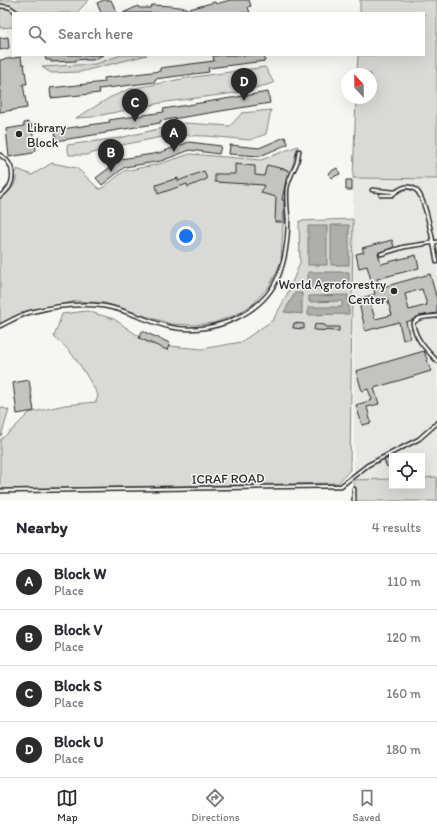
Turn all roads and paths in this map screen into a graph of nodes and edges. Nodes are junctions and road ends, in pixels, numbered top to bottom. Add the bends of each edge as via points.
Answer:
1 (0, 6) edge
2 (16, 12) edge
3 (299, 150) dead end
4 (0, 155) edge
5 (372, 190) dead end
6 (395, 192) junction
7 (381, 195) dead end
8 (0, 196) edge
9 (433, 242) junction
10 (437, 242) edge
11 (381, 254) dead end
12 (437, 262) edge
13 (437, 316) edge
14 (0, 326) edge
15 (437, 361) edge
16 (437, 423) edge
17 (354, 489) dead end
18 (0, 491) edge
19 (354, 501) edge

1 - 2 lane via 9,7
3 - 14 lane via 287,188 286,249 279,276 271,291 238,318 209,327 183,329 169,327 117,309 95,305 72,305 29,312
4 - 8 lane via 10,165 13,177 9,188
5 - 6 lane
6 - 7 lane via 392,195
6 - 9 lane via 408,187 420,194
9 - 10 lane
9 - 11 lane
9 - 12 lane
13 - 15 lane via 414,321 413,324 423,346
16 - 18 lane, ICRAF ROAD via 419,439 368,464 341,486
17 - 19 lane

